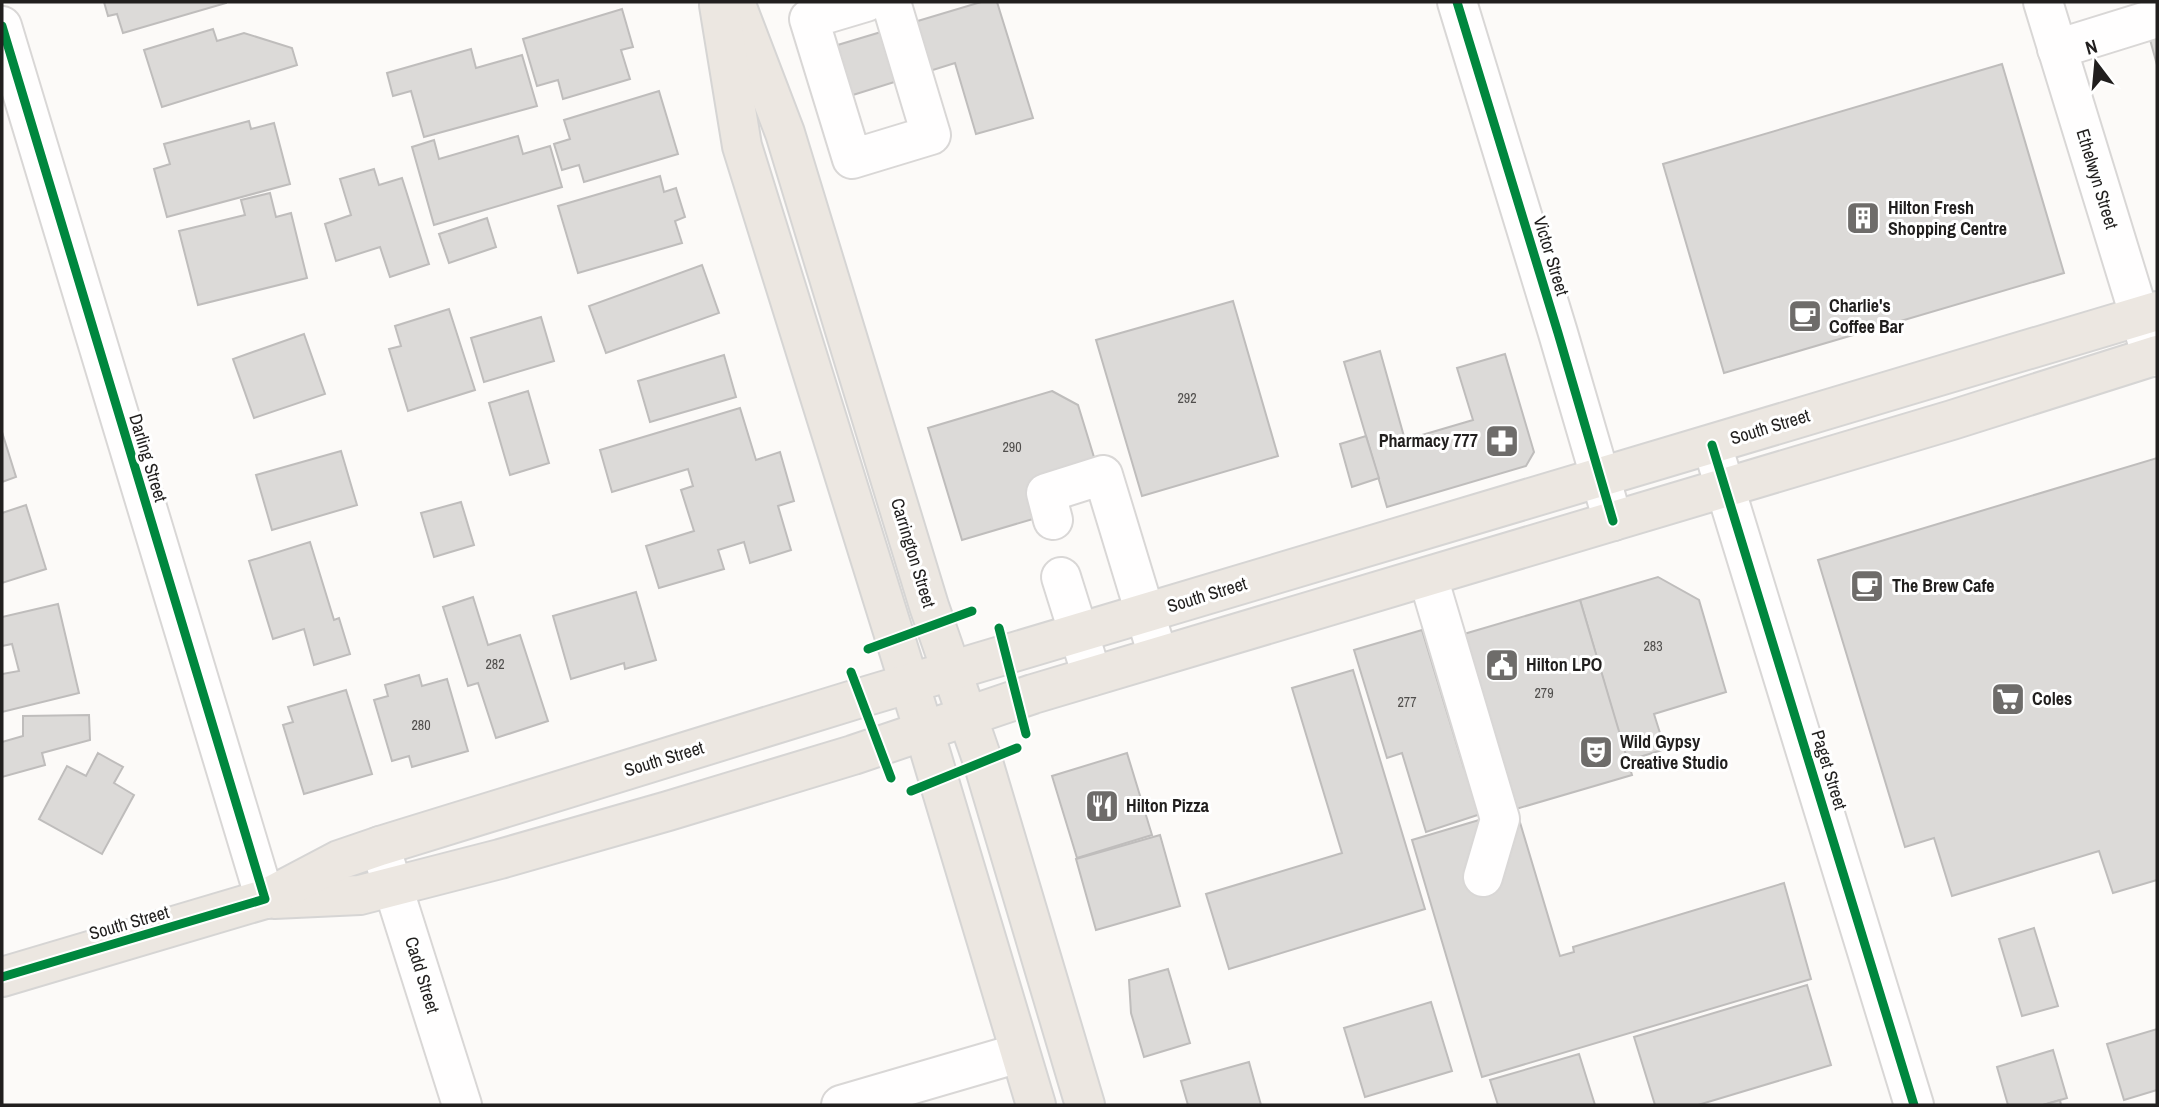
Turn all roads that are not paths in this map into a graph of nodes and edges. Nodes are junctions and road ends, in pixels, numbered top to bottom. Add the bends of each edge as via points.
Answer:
1 (718, 2) edge
2 (735, 2) edge
3 (866, 2) edge
4 (891, 2) edge
5 (1457, 2) edge
6 (2043, 2) edge
7 (2157, 18) edge
8 (2, 26) edge
9 (2057, 49) junction
10 (2149, 313) edge
11 (2155, 356) edge
12 (1712, 445) junction
13 (1600, 478) junction
14 (1724, 488) junction
15 (1053, 520) dead end
16 (1613, 521) junction
17 (1061, 577) dead end
18 (1428, 577) junction
19 (1145, 614) junction
20 (1079, 634) junction
21 (1158, 656) junction
22 (953, 670) junction
23 (1091, 676) junction
24 (908, 684) junction
25 (969, 717) junction
26 (924, 732) junction
27 (380, 846) junction
28 (1483, 877) dead end
29 (394, 886) junction
30 (265, 899) junction
31 (2, 977) edge
32 (1019, 1053) junction
33 (462, 1105) edge
34 (841, 1105) edge
35 (1036, 1105) edge
36 (1085, 1105) edge
37 (1914, 1105) edge

1 - 24 main road via 742,146
2 - 22 main road, Carrington Street via 785,133 929,606
3 - 4 street via 809,19 852,159 931,135
5 - 13 street, Victor Street
6 - 9 street, Ethelwyn Street
7 - 9 street
8 - 30 street, Darling Street
9 - 10 street, Ethelwyn Street
10 - 11 street, Ethelwyn Street
10 - 12 main road, South Street
11 - 14 main road, South Street
12 - 13 main road, South Street
12 - 14 street, Paget Street
13 - 16 street, Victor Street
13 - 19 main road, South Street
14 - 16 main road, South Street
14 - 37 street, Paget Street
15 - 19 street via 1046,493 1103,475
16 - 18 main road, South Street
17 - 20 street
18 - 21 main road, South Street
18 - 28 street via 1500,819
19 - 20 main road, South Street
19 - 21 street
20 - 22 main road, South Street
20 - 23 street
21 - 23 main road, South Street
22 - 24 main road, South Street
22 - 25 main road, Carrington Street
23 - 25 main road, South Street
24 - 26 main road
24 - 27 main road, South Street
25 - 26 main road, South Street
25 - 36 main road, Carrington Street
26 - 29 main road, South Street via 668,811
26 - 32 main road
27 - 29 street, Cadd Street
27 - 30 main road, South Street via 338,860
29 - 30 main road, South Street via 360,895
29 - 33 street, Cadd Street
30 - 31 main road, South Street
32 - 34 street
32 - 35 main road

